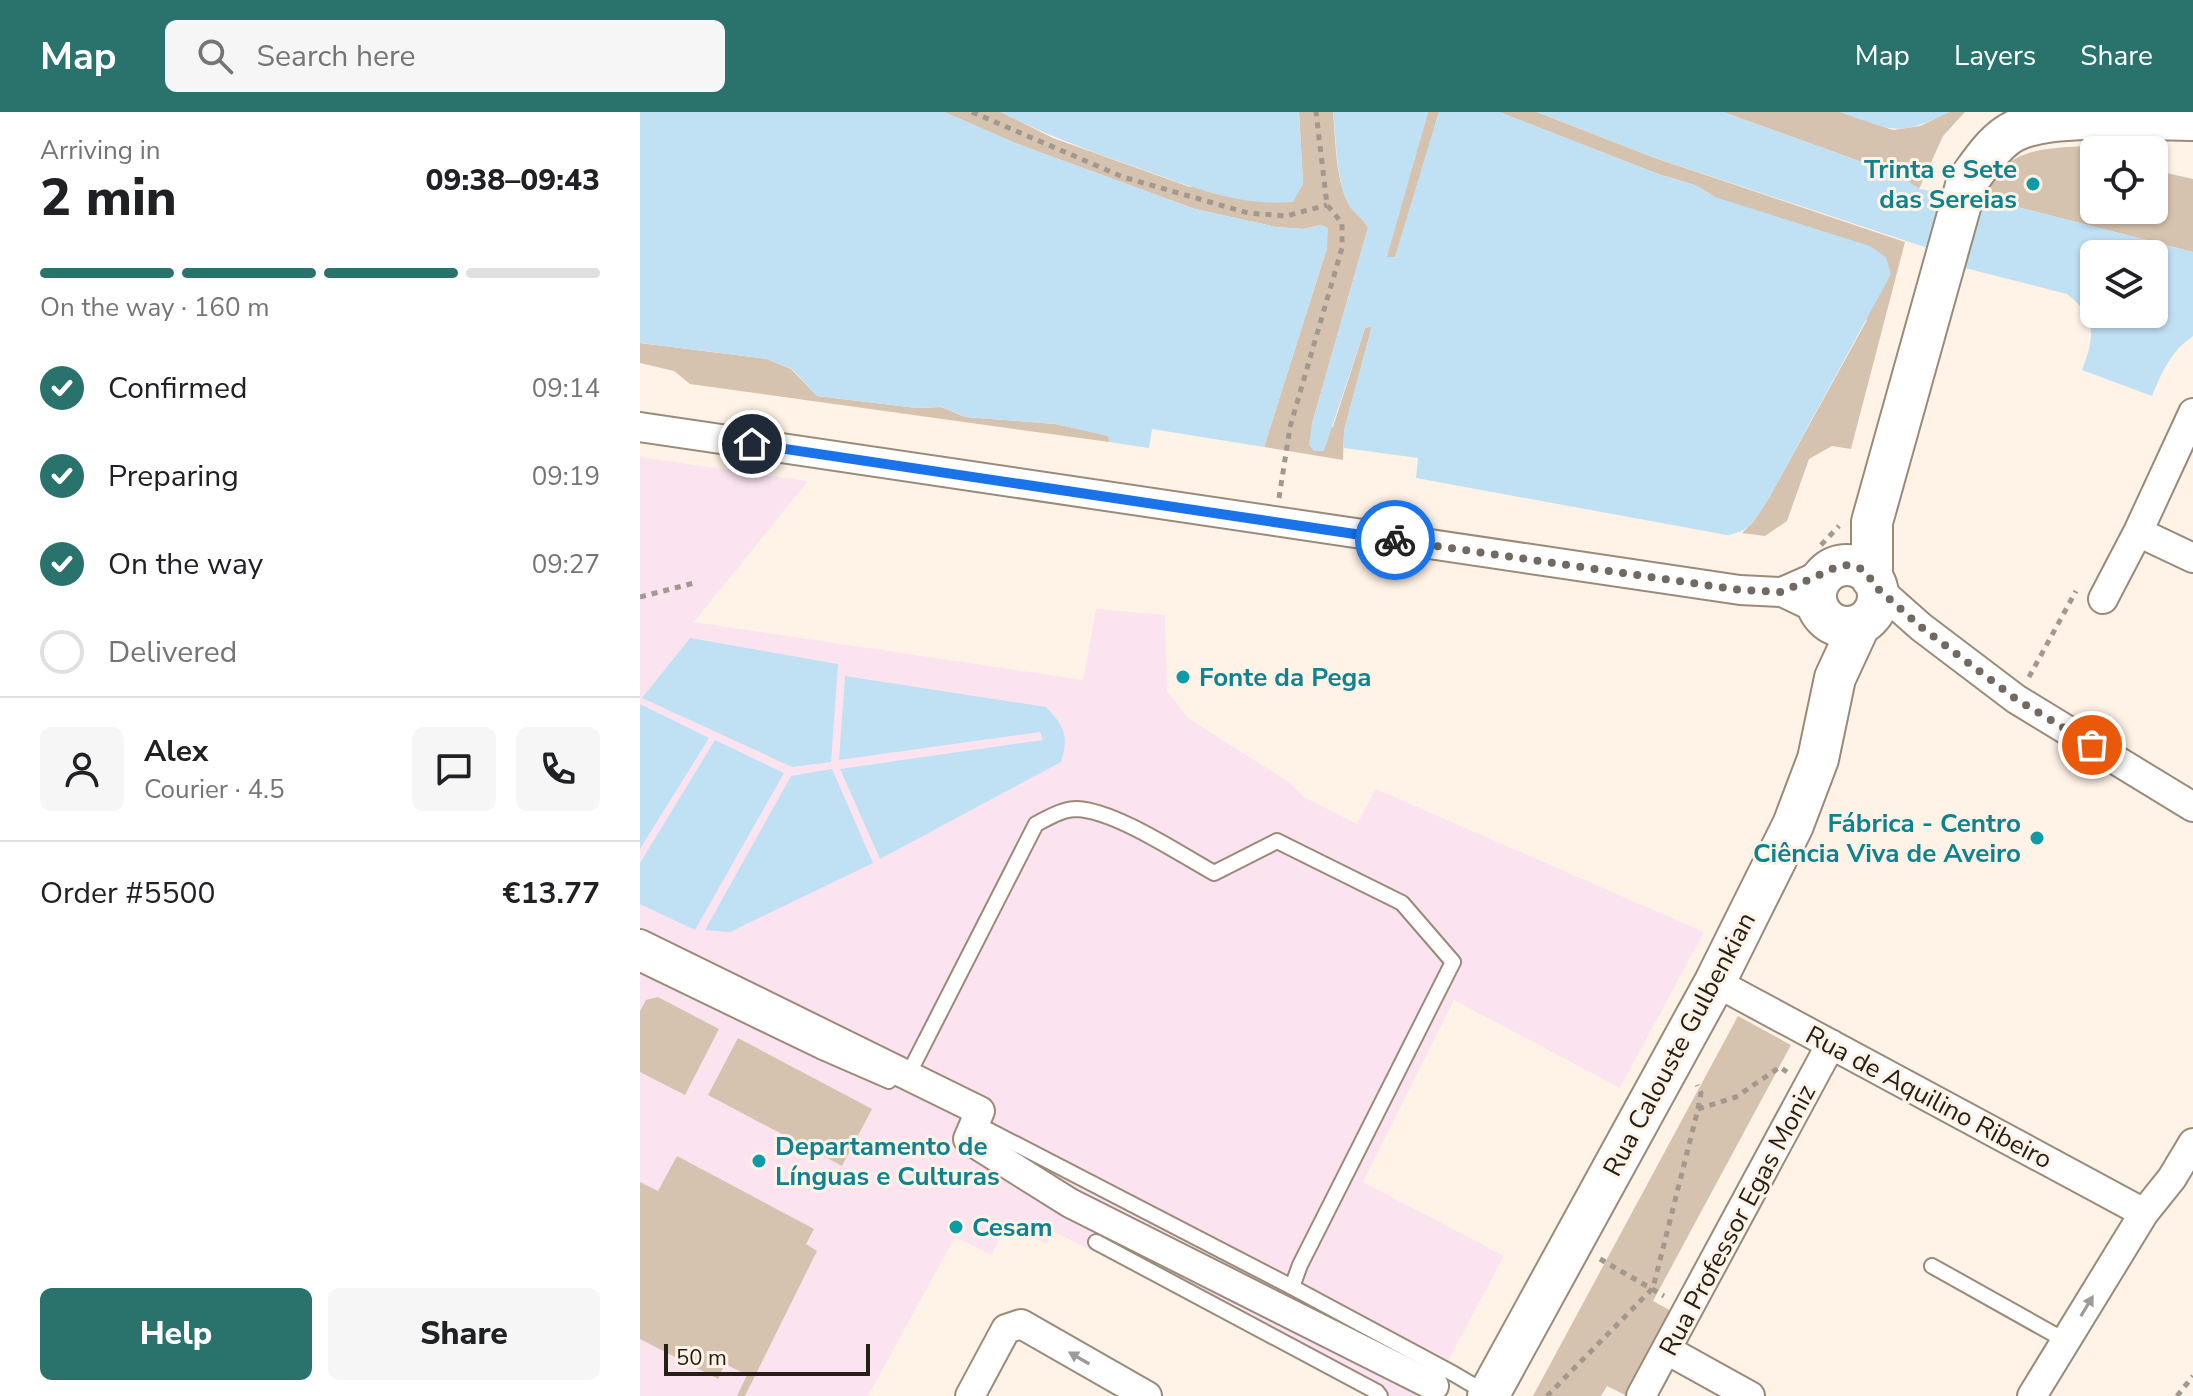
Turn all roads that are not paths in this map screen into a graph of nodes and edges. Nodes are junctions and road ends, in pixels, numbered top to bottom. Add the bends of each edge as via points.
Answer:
1 (2193, 120) edge
2 (2193, 413) edge
3 (640, 427) edge
4 (2138, 532) junction
5 (2193, 558) edge
6 (1844, 592) junction
7 (2103, 599) road end
8 (2193, 807) edge
9 (640, 944) edge
10 (640, 965) edge
11 (1715, 982) junction
12 (1831, 1044) junction
13 (905, 1081) junction
14 (975, 1123) junction
15 (2193, 1143) edge
16 (2144, 1213) junction
17 (1096, 1242) dead end
18 (1932, 1266) dead end
19 (1292, 1287) junction
20 (2066, 1341) junction
21 (1667, 1350) junction
22 (1434, 1386) dead end
23 (1488, 1395) edge
24 (970, 1396) edge
25 (1147, 1396) edge
26 (1380, 1396) edge
27 (1641, 1396) edge
28 (1750, 1396) edge
29 (2032, 1396) edge

1 - 6 main road, Rua Calouste Gulbenkian via 2050,122 2017,130 1994,147 1967,182 1859,519
2 - 4 street
3 - 6 street via 1277,509 1740,590
4 - 5 street
4 - 7 street
6 - 8 street via 1921,627 2016,699
6 - 11 main road, Rua Calouste Gulbenkian via 1835,678 1818,759 1793,825
9 - 13 street
10 - 13 lane via 820,1051
11 - 12 street, Rua de Aquilino Ribeiro
11 - 23 main road, Rua Calouste Gulbenkian
12 - 16 street, Rua de Aquilino Ribeiro
12 - 21 street, Rua Professor Egas Moniz
13 - 14 street via 980,1111
13 - 19 lane via 1036,824 1056,814 1075,809 1107,815 1214,873 1277,841 1402,903 1453,962
14 - 19 lane
14 - 22 street via 968,1139 1070,1203
15 - 16 street
20 -> 16 street
17 - 26 lane
18 - 20 lane
19 - 23 lane
20 - 29 street
21 - 27 street, Rua Professor Egas Moniz
21 - 28 street
25 -> 24 street via 1021,1324 1006,1329

